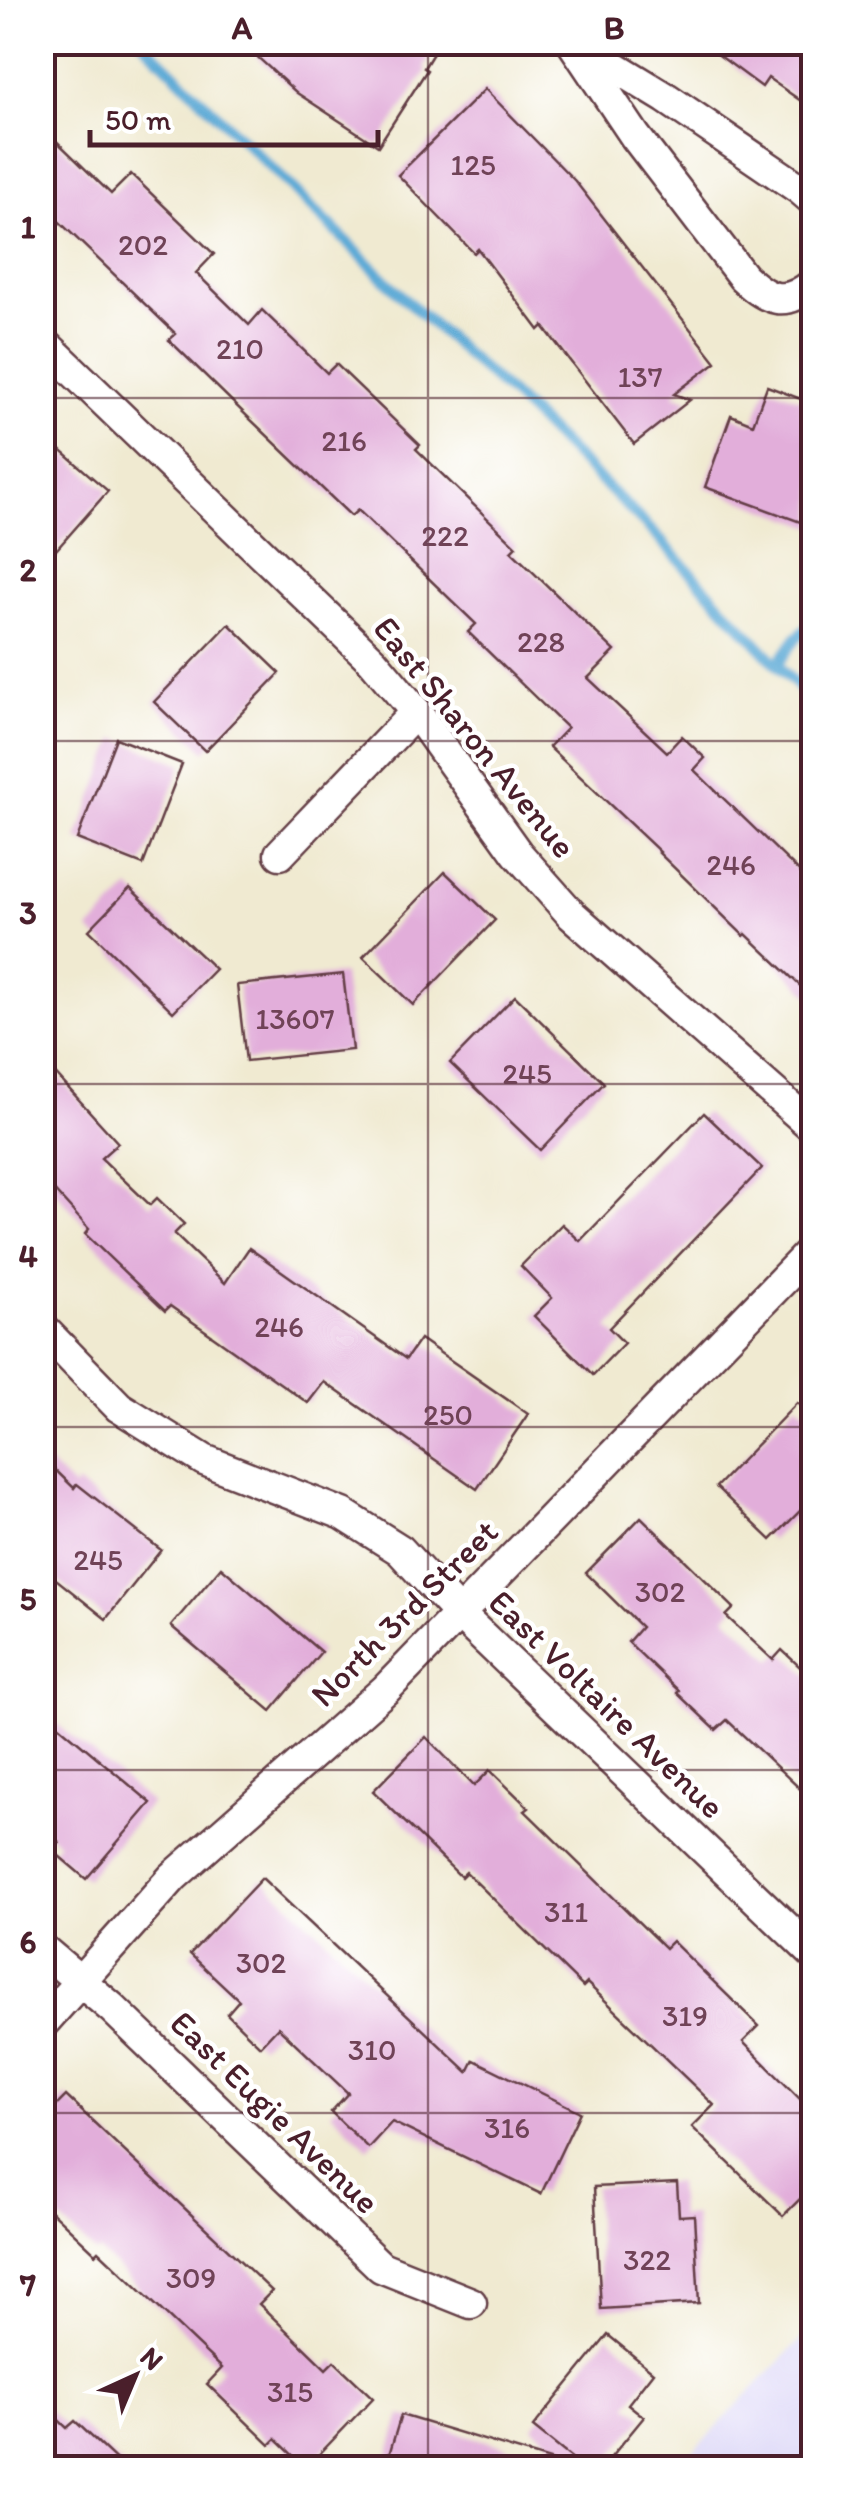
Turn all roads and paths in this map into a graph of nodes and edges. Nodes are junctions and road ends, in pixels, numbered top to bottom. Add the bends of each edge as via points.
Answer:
1 (574, 42) edge
2 (814, 201) edge
3 (814, 284) edge
4 (42, 342) edge
5 (416, 712) junction
6 (280, 854) dead end
7 (814, 1128) edge
8 (814, 1248) edge
9 (42, 1328) edge
10 (459, 1614) junction
11 (42, 1949) edge
12 (814, 1954) edge
13 (80, 1981) junction
14 (42, 2024) edge
15 (471, 2303) dead end

1 - 2 street
1 - 3 street via 635,136 743,276 760,293 782,300
4 - 5 street, East Sharon Avenue via 373,661
5 - 6 street
5 - 7 street, East Sharon Avenue via 517,853 572,915
8 - 10 street, North 3rd Street
9 - 10 street, East Voltaire Avenue via 119,1406 204,1460 343,1514 400,1550
10 - 12 street, East Voltaire Avenue
10 - 13 street, North 3rd Street via 386,1689 174,1877
11 - 13 street, East Eugie Avenue
13 - 14 street, North 3rd Street
13 - 15 street, East Eugie Avenue via 381,2266

